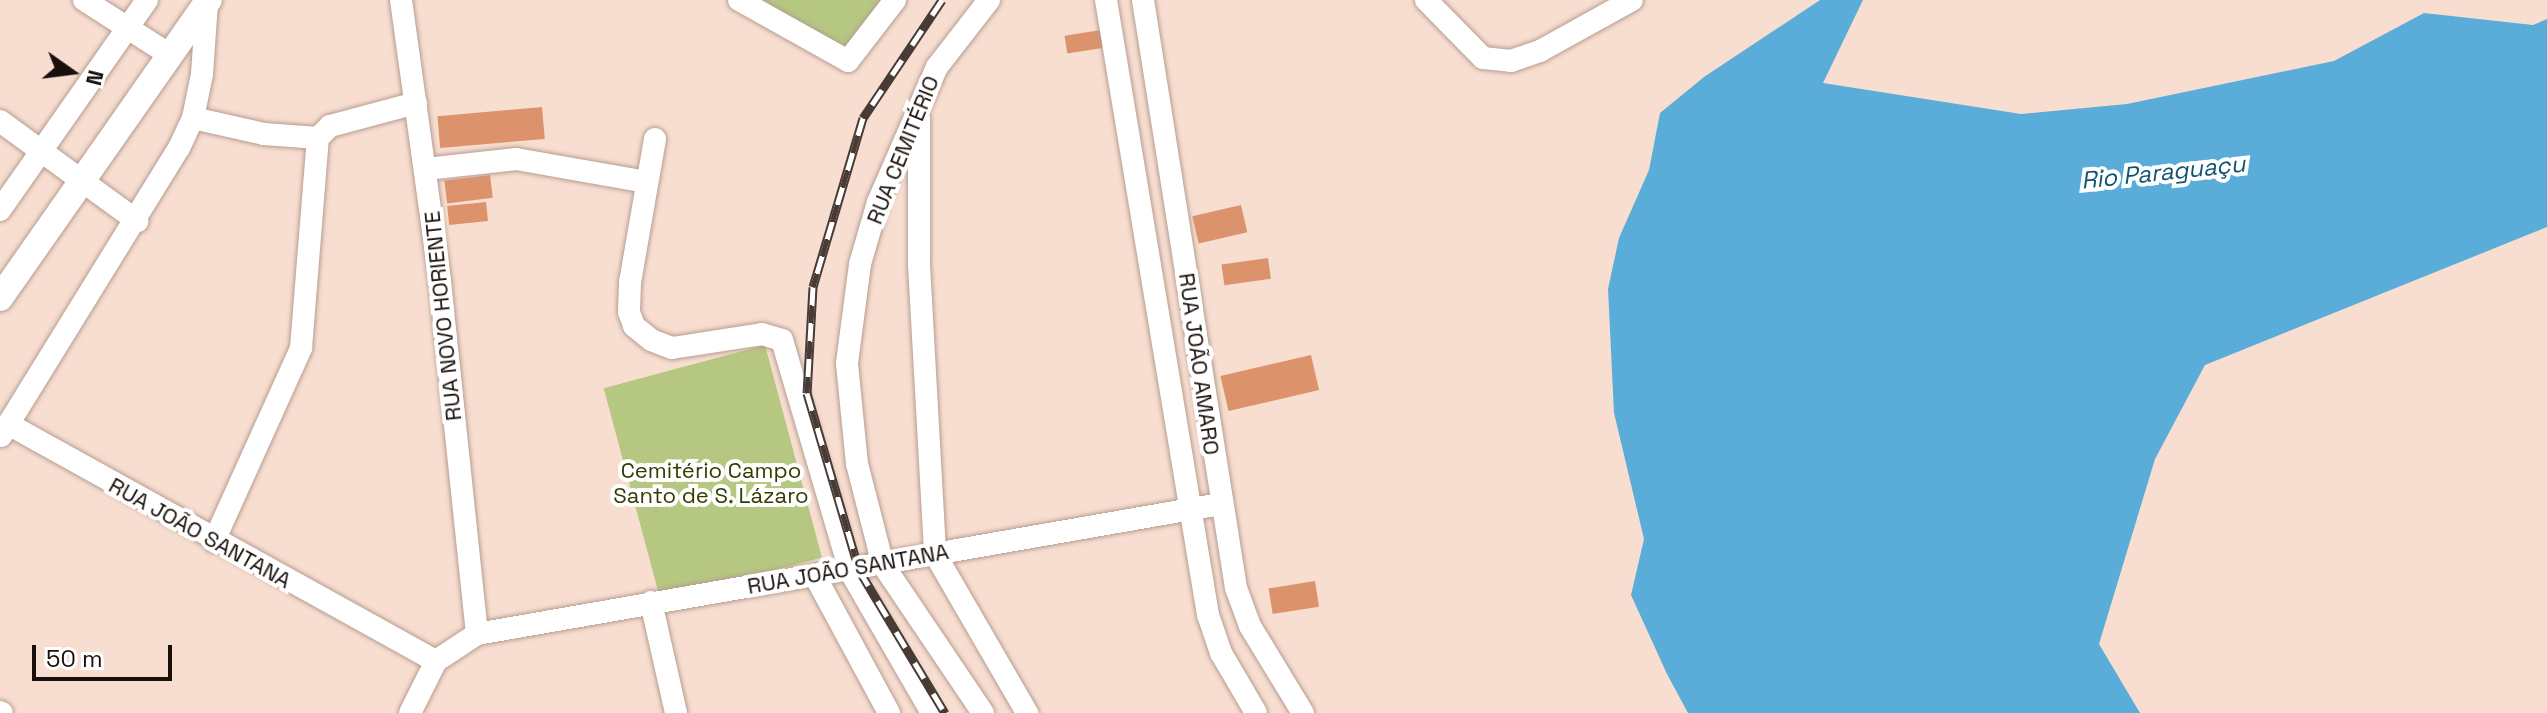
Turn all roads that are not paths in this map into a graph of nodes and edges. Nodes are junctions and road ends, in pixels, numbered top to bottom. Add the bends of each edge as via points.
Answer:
1 (84, 0) edge
2 (147, 0) edge
3 (401, 0) edge
4 (739, 0) edge
5 (895, 0) edge
6 (989, 0) edge
7 (1106, 0) edge
8 (1143, 0) edge
9 (1426, 0) edge
10 (1632, 0) edge
11 (208, 2) edge
12 (128, 28) junction
13 (170, 55) junction
14 (416, 103) junction
15 (919, 108) junction
16 (193, 118) junction
17 (0, 121) edge
18 (318, 138) junction
19 (655, 139) dead end
20 (41, 152) junction
21 (426, 169) junction
22 (80, 181) junction
23 (646, 182) junction
24 (0, 210) edge
25 (137, 221) junction
26 (0, 298) edge
27 (4, 431) edge
28 (1220, 504) junction
29 (1194, 509) junction
30 (214, 541) junction
31 (935, 554) junction
32 (883, 565) junction
33 (850, 571) junction
34 (815, 576) junction
35 (651, 602) junction
36 (477, 634) junction
37 (436, 661) junction
38 (410, 713) edge
39 (676, 713) edge
40 (889, 713) edge
41 (932, 713) edge
42 (983, 713) edge
43 (1027, 713) edge
44 (1256, 713) edge
45 (1303, 713) edge

1 - 12 street
2 - 12 street
3 - 14 street, RUA NOVO HORIENTE
4 - 5 street via 848,61
6 - 15 street, RUA CEMITÉRIO via 937,67
7 - 29 street, RUA JOÃO AMARO
8 - 28 street, RUA JOÃO AMARO
9 - 10 street via 1483,58 1511,61 1540,51
11 - 13 main road
11 - 16 street
12 - 13 street
12 - 20 street
13 - 22 main road
14 - 18 street via 330,126
14 - 21 street, RUA NOVO HORIENTE
15 - 31 street via 919,265
15 - 32 street, RUA CEMITÉRIO via 878,202 851,316 847,363 857,464
16 - 18 street via 264,134
16 - 25 street
17 - 20 street
18 - 30 street via 301,348
19 - 23 street
20 - 22 street
20 - 24 street
21 - 23 street via 516,159
21 - 36 street, RUA NOVO HORIENTE
22 - 25 street
22 - 26 main road
23 - 33 street via 630,282 634,326 672,348 774,336 791,357 813,452
25 - 27 street
27 - 30 street, RUA JOÃO SANTANA
28 - 29 street, RUA JOÃO SANTANA
28 - 45 street, RUA JOÃO AMARO via 1236,588 1250,626
29 - 31 street, RUA JOÃO SANTANA
29 - 44 street, RUA JOÃO AMARO via 1208,615 1221,653
30 - 37 street, RUA JOÃO SANTANA
31 - 32 street, RUA JOÃO SANTANA
31 - 43 street
32 - 33 street, RUA JOÃO SANTANA
32 - 42 street, RUA CEMITÉRIO
33 - 34 street, RUA JOÃO SANTANA
33 - 41 street
34 - 35 street, RUA JOÃO SANTANA
34 - 40 street
35 - 36 street, RUA JOÃO SANTANA
35 - 39 street
36 - 37 street
37 - 38 street

